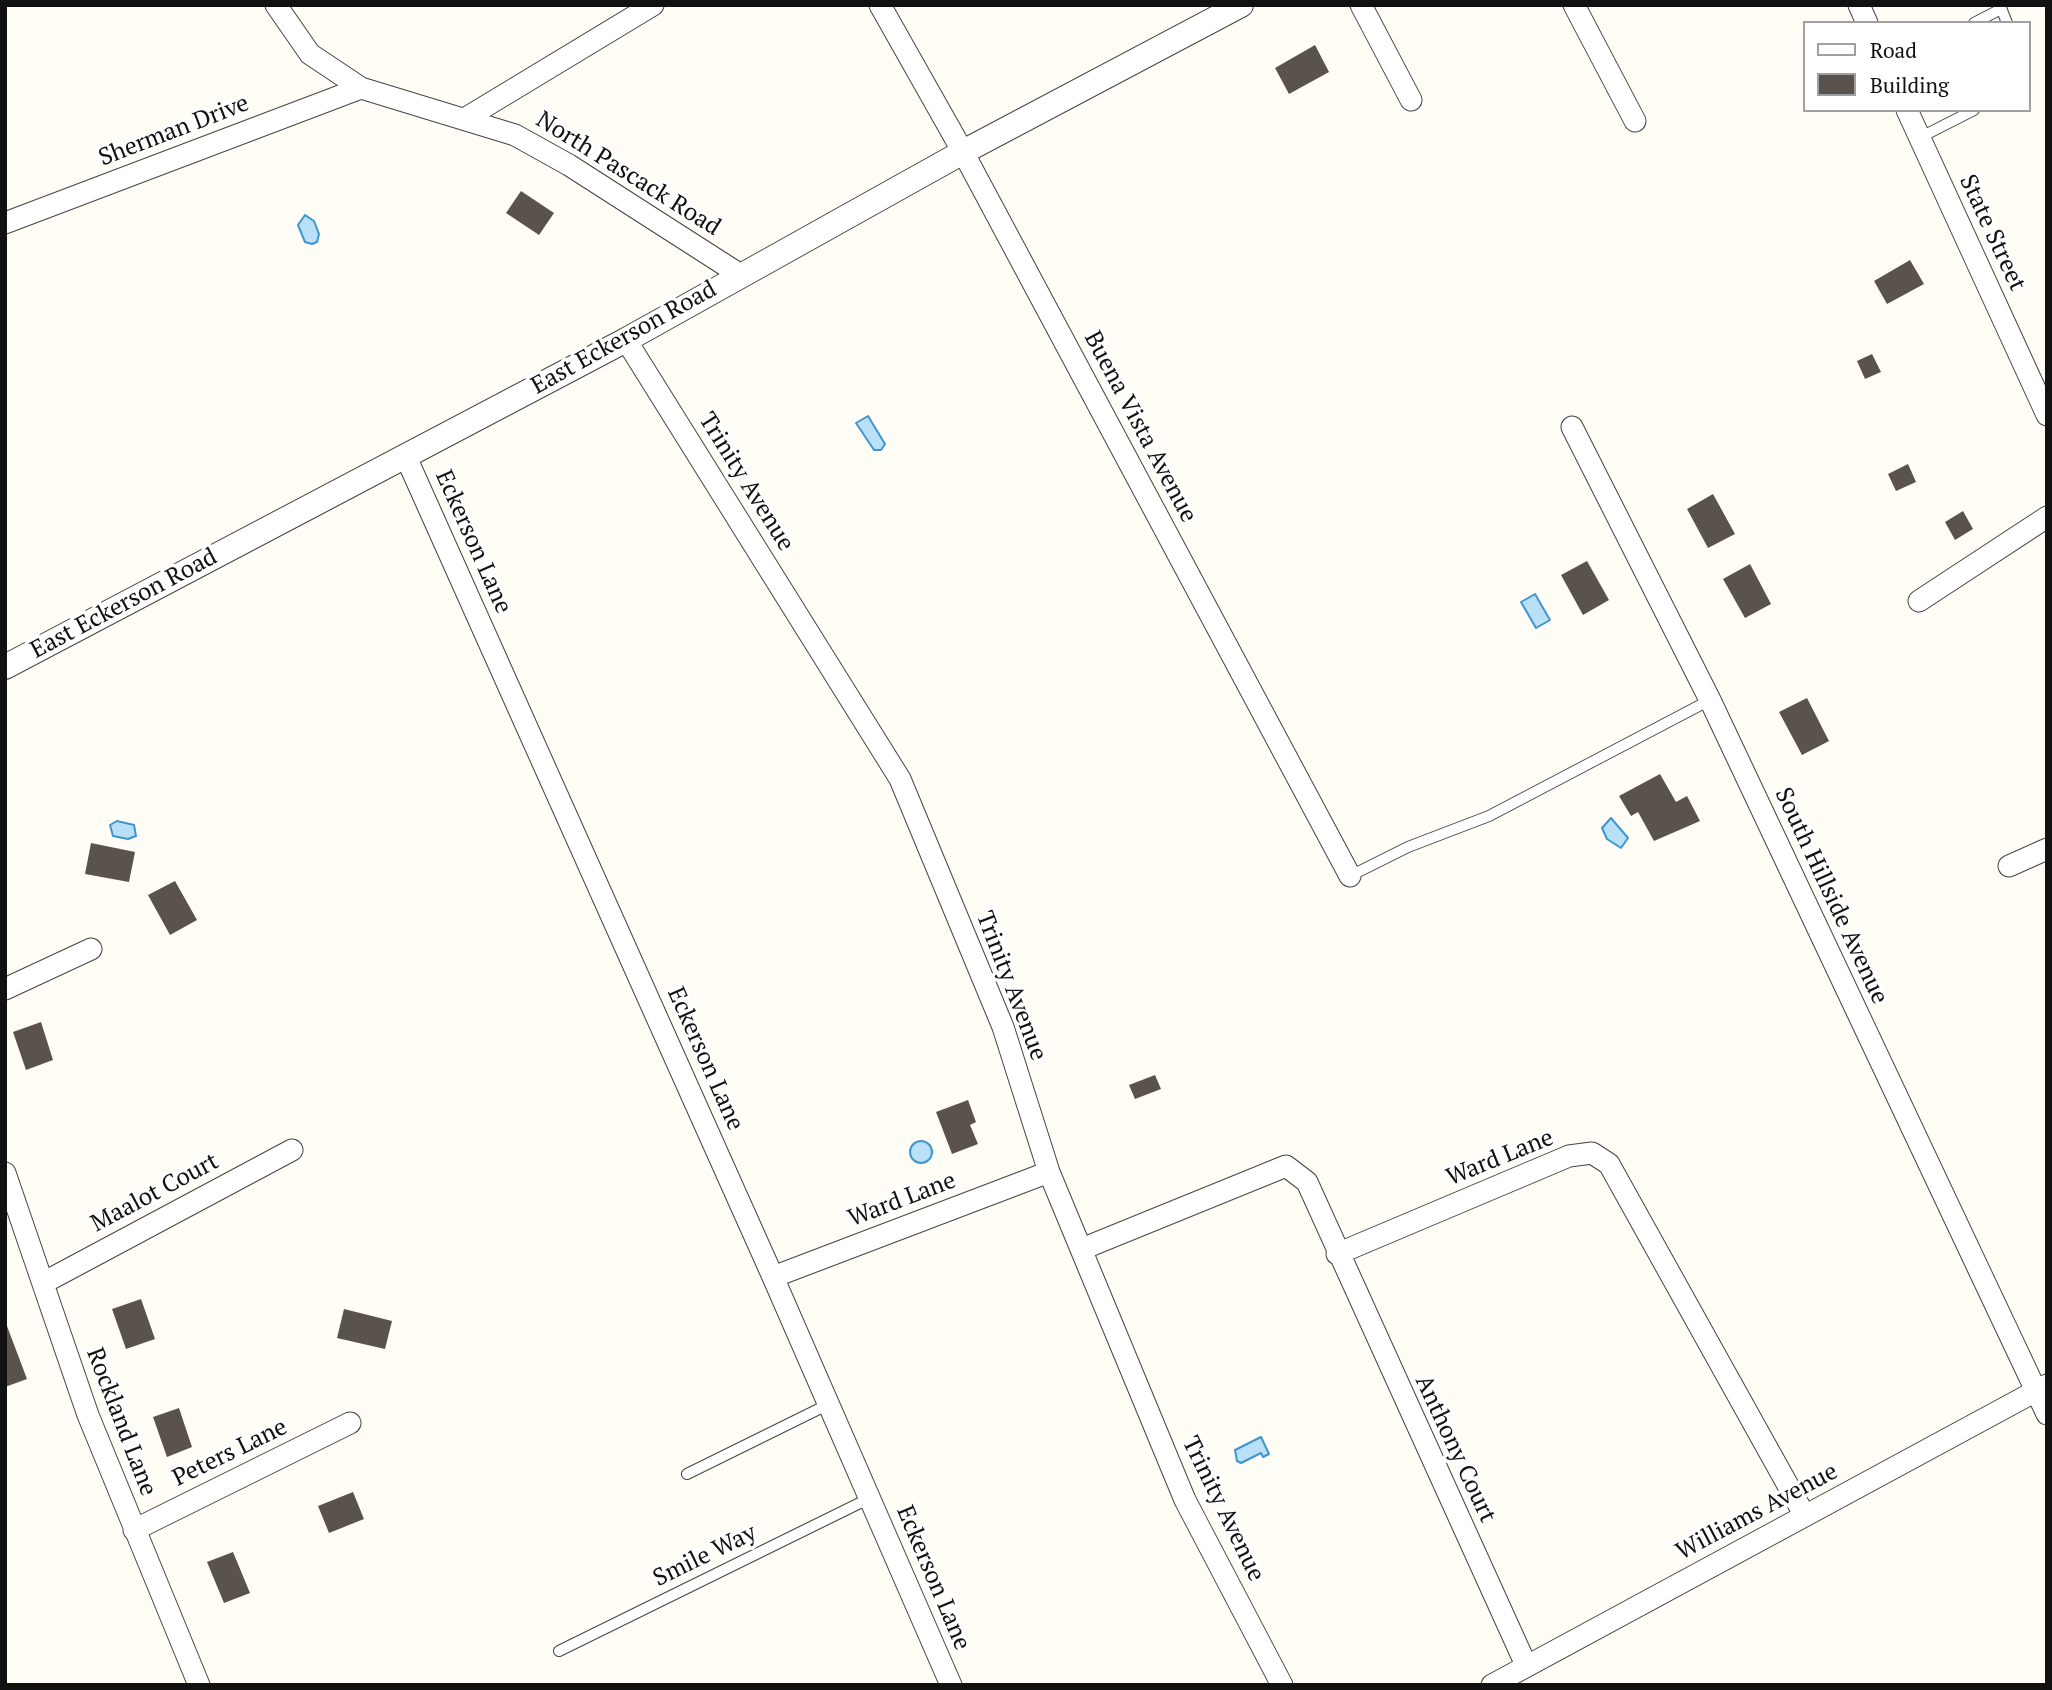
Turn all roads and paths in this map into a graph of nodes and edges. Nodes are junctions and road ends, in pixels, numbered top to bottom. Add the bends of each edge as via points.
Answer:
1 (276, 5) edge
2 (653, 5) edge
3 (880, 5) edge
4 (1241, 5) edge
5 (1361, 5) edge
6 (1574, 5) edge
7 (1859, 5) edge
8 (2001, 7) edge
9 (1866, 21) edge
10 (1976, 21) edge
11 (360, 88) junction
12 (1411, 100) dead end
13 (1908, 112) edge
14 (1970, 112) edge
15 (466, 118) junction
16 (1635, 121) dead end
17 (1919, 138) junction
18 (963, 152) junction
19 (5, 223) edge
20 (739, 274) junction
21 (626, 340) junction
22 (2047, 415) edge
23 (1572, 427) dead end
24 (406, 457) junction
25 (2047, 517) edge
26 (1919, 601) dead end
27 (5, 667) edge
28 (1710, 700) junction
29 (2047, 849) edge
30 (2009, 866) dead end
31 (1350, 876) joint
32 (91, 949) dead end
33 (5, 989) edge
34 (292, 1150) dead end
35 (1049, 1172) junction
36 (5, 1173) edge
37 (1082, 1249) junction
38 (1337, 1254) junction
39 (773, 1276) junction
40 (43, 1283) junction
41 (2041, 1388) edge
42 (829, 1404) junction
43 (2047, 1414) edge
44 (350, 1423) dead end
45 (687, 1474) dead end
46 (870, 1498) junction
47 (1805, 1516) junction
48 (134, 1530) junction
49 (559, 1651) dead end
50 (1525, 1665) junction
51 (199, 1685) edge
52 (951, 1685) edge
53 (1282, 1685) edge
54 (1492, 1685) edge

1 - 11 street, North Pascack Road via 310,54
2 - 15 street
3 - 18 street, Buena Vista Avenue
4 - 18 street, East Eckerson Road
5 - 12 street
6 - 16 street
7 - 9 street
8 - 10 lane
11 - 15 street, North Pascack Road
11 - 19 street, Sherman Drive
13 - 17 street, State Street
14 - 17 lane
15 - 20 street, North Pascack Road via 515,135 569,165
17 - 22 street, State Street
18 - 20 street, East Eckerson Road
18 - 31 street, Buena Vista Avenue
20 - 21 street, East Eckerson Road
21 - 24 street, East Eckerson Road
21 - 35 street, Trinity Avenue via 900,779 1003,1027
23 - 28 street, South Hillside Avenue
24 - 27 street, East Eckerson Road
24 - 39 street, Eckerson Lane
25 - 26 street
28 - 31 lane via 1489,816 1408,846
28 - 41 street, South Hillside Avenue
29 - 30 street
32 - 33 street
34 - 40 street, Maalot Court
35 - 37 street, Trinity Avenue
35 - 39 street, Ward Lane
36 - 40 street, Rockland Lane
37 - 38 street via 1286,1166 1307,1182
37 - 53 street, Trinity Avenue via 1185,1500
38 - 47 street, Ward Lane via 1569,1156 1592,1153 1609,1164
38 - 50 street, Anthony Court
39 - 42 street, Eckerson Lane
40 - 48 street, Rockland Lane
41 - 43 street, South Hillside Avenue
41 - 47 street, Williams Avenue
42 - 45 lane
42 - 46 street, Eckerson Lane
44 - 48 street, Peters Lane
46 - 49 lane, Smile Way
46 - 52 street, Eckerson Lane
47 - 50 street, Williams Avenue
48 - 51 street, Rockland Lane
50 - 54 street, Williams Avenue

